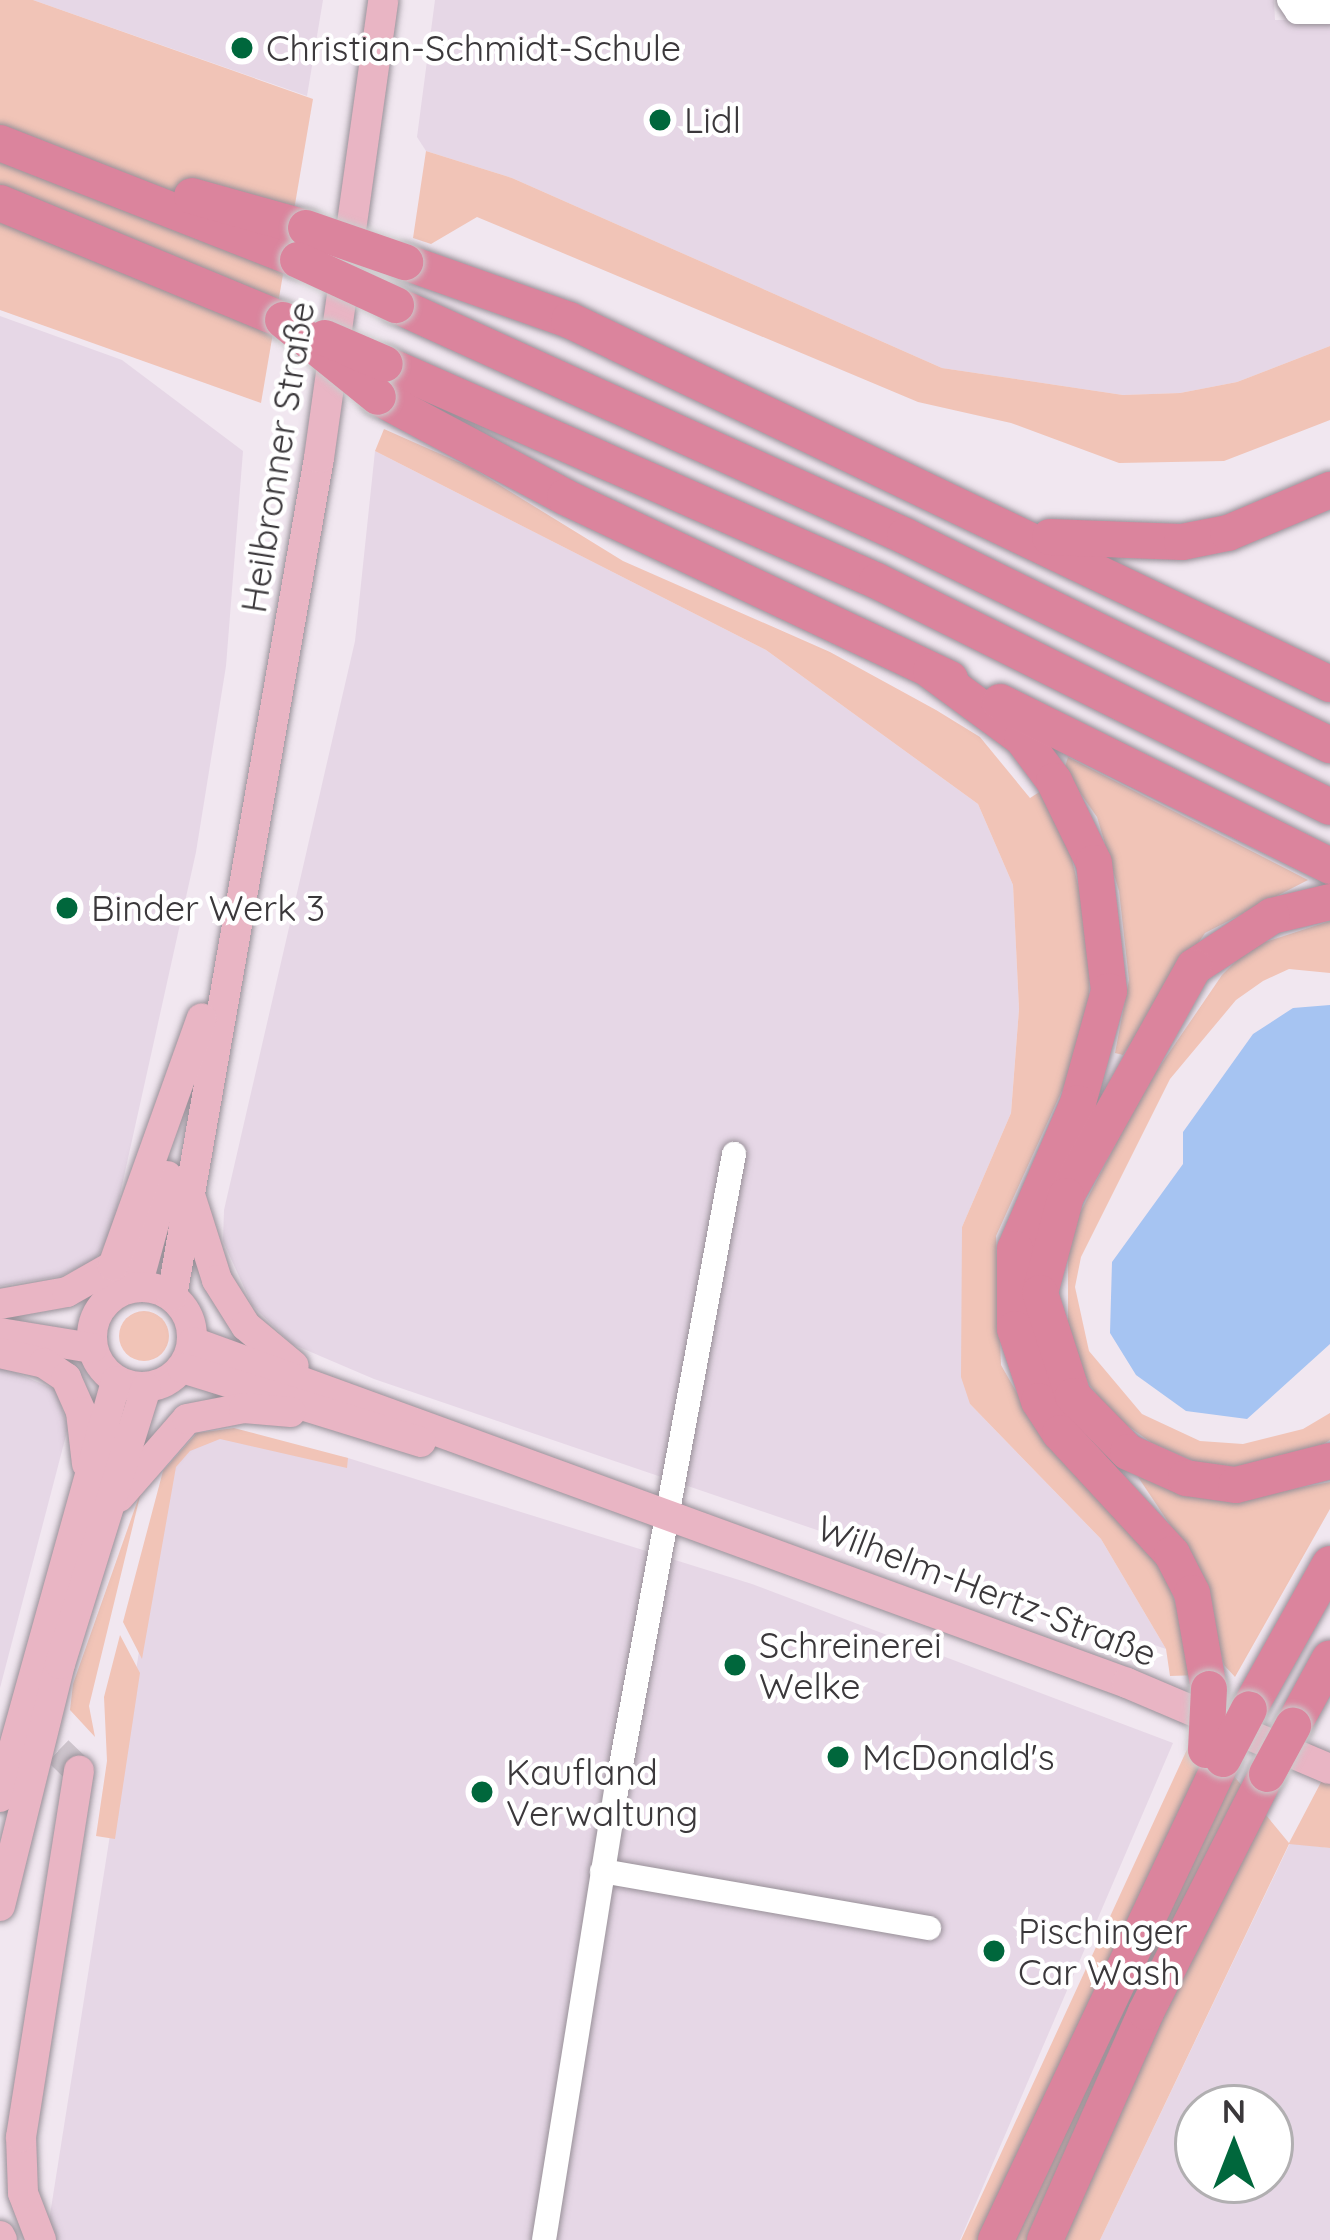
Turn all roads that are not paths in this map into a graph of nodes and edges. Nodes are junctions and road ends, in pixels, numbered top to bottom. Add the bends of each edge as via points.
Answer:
1 (383, 0) edge
2 (1289, 0) edge
3 (1330, 12) edge
4 (4, 145) edge
5 (0, 203) edge
6 (302, 244) junction
7 (381, 380) junction
8 (1330, 490) edge
9 (1029, 535) junction
10 (931, 671) junction
11 (1330, 684) edge
12 (1330, 745) edge
13 (1330, 807) edge
14 (1330, 866) edge
15 (1330, 902) edge
16 (232, 924) junction
17 (202, 1018) junction
18 (734, 1154) dead end
19 (188, 1183) junction
20 (137, 1286) junction
21 (172, 1296) junction
22 (0, 1305) edge
23 (99, 1310) junction
24 (0, 1333) edge
25 (92, 1348) junction
26 (0, 1353) edge
27 (188, 1355) junction
28 (131, 1384) junction
29 (364, 1400) junction
30 (335, 1415) junction
31 (1330, 1461) edge
32 (88, 1479) junction
33 (612, 1495) junction
34 (664, 1514) junction
35 (102, 1522) junction
36 (1330, 1564) edge
37 (1330, 1658) edge
38 (1311, 1722) edge
39 (1215, 1754) junction
40 (1330, 1769) edge
41 (79, 1771) dead end
42 (0, 1797) edge
43 (602, 1871) junction
44 (0, 1906) edge
45 (929, 1928) dead end
46 (41, 2240) edge
47 (544, 2240) edge
48 (996, 2240) edge
49 (1045, 2240) edge

1 - 16 main road, Heilbronner Straße via 319,458
2 - 3 street via 1297,12
4 - 6 highway
5 - 7 highway, bridge via 284,320
6 - 9 highway, bridge via 405,262 569,320
6 - 12 highway, bridge via 396,305 905,536
7 - 10 highway via 565,497
7 - 13 highway via 878,581
8 - 9 highway via 1283,513 1182,542
9 - 11 highway
10 - 14 highway
10 - 39 highway, bridge via 1022,738 1094,863 1109,992 1078,1103 1015,1249 1015,1329 1039,1401 1060,1433 1172,1554 1192,1593
15 - 31 highway via 1272,916 1194,967 1066,1196 1040,1293 1073,1396 1128,1452 1186,1478 1236,1485
16 - 17 main road, Heilbronner Straße
16 - 19 main road, Heilbronner Straße
17 - 20 main road, Heilbronner Straße
17 - 22 main road via 113,1266 67,1292
18 - 34 street
19 - 21 main road, Heilbronner Straße
19 - 29 main road via 208,1262 246,1326 296,1367
20 - 21 main road
20 - 23 main road
21 - 27 main road
22 - 23 main road
23 - 25 main road
24 - 25 main road
25 - 28 main road
26 - 32 main road via 44,1363 66,1378 81,1412
27 - 28 main road
27 - 29 main road, Wilhelm-Hertz-Straße
27 - 30 main road, Wilhelm-Hertz-Straße
28 - 32 main road
28 - 35 main road
29 - 33 main road, Wilhelm-Hertz-Straße
30 - 33 main road, Wilhelm-Hertz-Straße
30 - 35 main road via 244,1408 187,1419 145,1459
32 - 42 main road
33 - 34 main road, Wilhelm-Hertz-Straße
34 - 40 main road, Wilhelm-Hertz-Straße via 1127,1683
34 - 43 street
35 - 44 main road
36 - 39 highway, bridge
37 - 38 highway
38 - 49 highway, bridge via 1268,1781
39 - 48 highway
41 - 46 main road via 21,2137 23,2194
43 - 45 street
43 - 47 street

